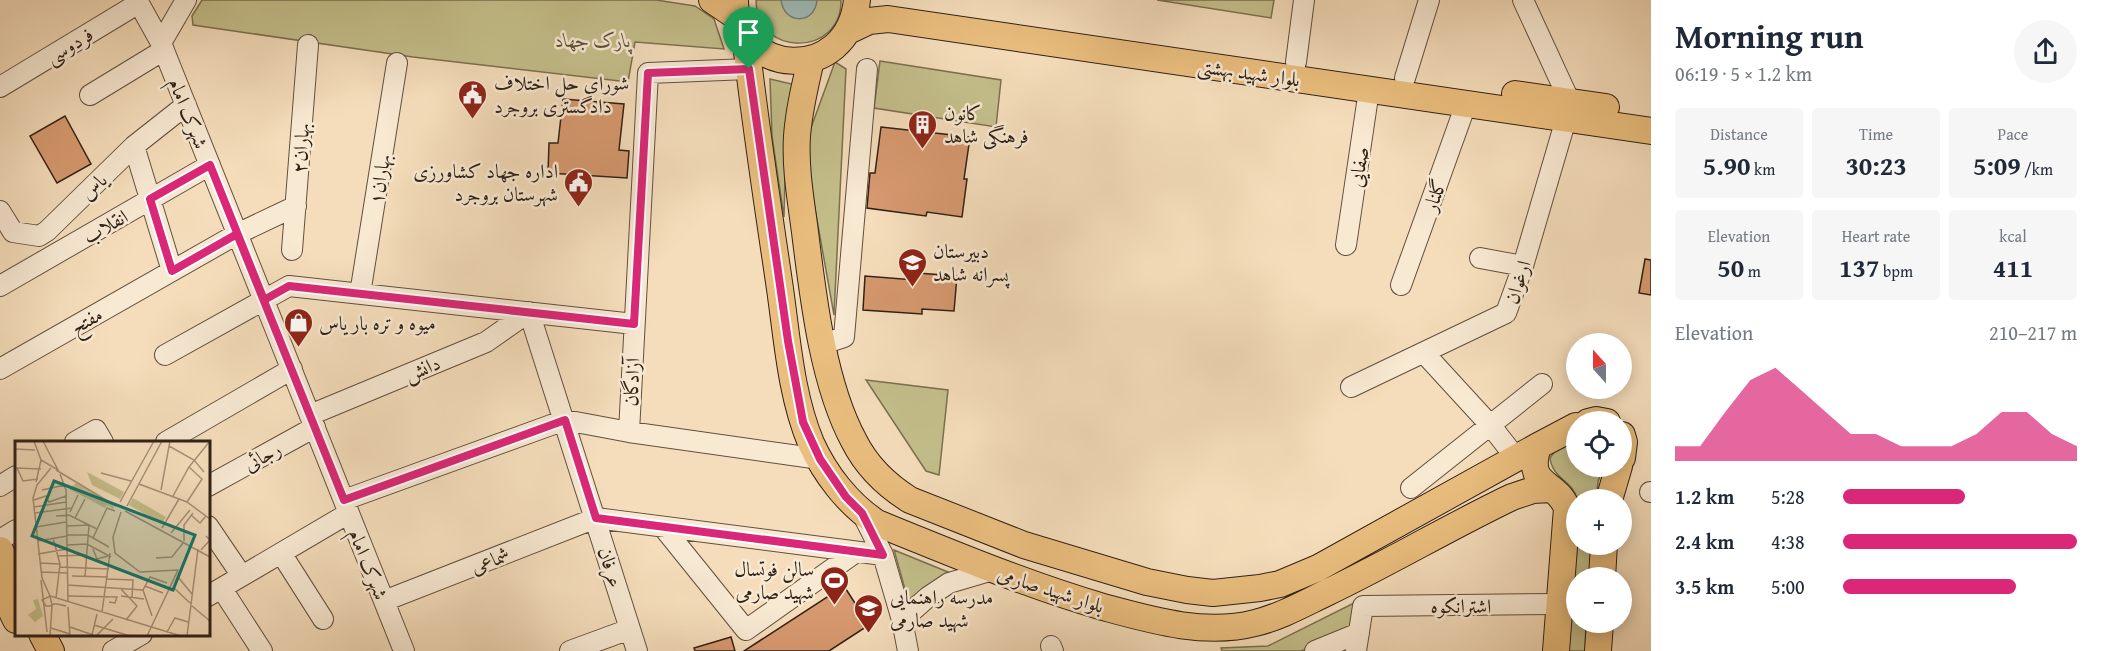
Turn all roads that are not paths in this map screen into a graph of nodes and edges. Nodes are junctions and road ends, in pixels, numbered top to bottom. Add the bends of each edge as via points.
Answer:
1 (186, 0) edge
2 (712, 0) edge
3 (857, 0) edge
4 (882, 0) edge
5 (1305, 0) edge
6 (1429, 0) edge
7 (1523, 0) edge
8 (138, 2) edge
9 (739, 17) edge
10 (850, 30) junction
11 (308, 45) dead end
12 (163, 47) junction
13 (811, 60) junction
14 (1296, 62) junction
15 (397, 63) dead end
16 (749, 69) junction
17 (867, 69) dead end
18 (1405, 78) junction
19 (0, 87) edge
20 (1369, 90) junction
21 (90, 95) dead end
22 (1466, 104) junction
23 (186, 105) junction
24 (1568, 111) junction
25 (1651, 113) edge
26 (1651, 131) edge
27 (134, 146) junction
28 (210, 165) junction
29 (150, 199) junction
30 (296, 206) junction
31 (0, 212) edge
32 (237, 234) junction
33 (1346, 244) dead end
34 (291, 250) dead end
35 (1480, 258) dead end
36 (1522, 266) junction
37 (172, 271) junction
38 (1401, 285) dead end
39 (0, 286) edge
40 (360, 294) junction
41 (264, 300) junction
42 (529, 312) junction
43 (634, 324) junction
44 (823, 344) junction
45 (1424, 353) junction
46 (165, 355) dead end
47 (0, 369) edge
48 (292, 369) junction
49 (1542, 384) dead end
50 (1351, 387) dead end
51 (565, 420) junction
52 (312, 421) junction
53 (1491, 426) junction
54 (1566, 431) edge
55 (628, 432) junction
56 (77, 441) edge
57 (102, 441) edge
58 (168, 441) edge
59 (1527, 452) junction
60 (820, 459) junction
61 (15, 477) edge
62 (210, 485) edge
63 (0, 486) edge
64 (1411, 488) dead end
65 (1551, 489) junction
66 (346, 507) junction
67 (862, 513) junction
68 (596, 518) junction
69 (663, 527) junction
70 (210, 529) edge
71 (15, 531) edge
72 (0, 540) edge
73 (0, 550) edge
74 (856, 552) junction
75 (281, 554) junction
76 (883, 555) junction
77 (993, 570) junction
78 (242, 576) junction
79 (15, 582) edge
80 (0, 587) edge
81 (215, 593) edge
82 (384, 601) junction
83 (1559, 604) junction
84 (15, 618) edge
85 (323, 619) dead end
86 (902, 620) junction
87 (630, 629) junction
88 (1599, 633) edge
89 (25, 636) edge
90 (43, 636) edge
91 (139, 636) edge
92 (1357, 642) edge
93 (398, 648) edge
94 (33, 651) edge
95 (51, 651) edge
96 (113, 651) edge
97 (262, 651) edge
98 (570, 651) edge
99 (637, 651) edge
100 (908, 651) edge
101 (1315, 651) edge
102 (1556, 651) edge
103 (1598, 651) edge

1 - 12 street
2 - 9 main road
3 - 10 main road
4 - 14 main road, بلوار شهید بهشتی
5 - 14 street
6 - 18 street
7 - 24 street
8 - 12 street, شهرک امام
8 - 19 street, فردوسی
9 - 13 main road via 758,48 774,58 792,62
9 - 16 main road, بلوار شهید صارمی
10 - 13 main road via 827,54
10 - 20 main road, بلوار شهید بهشتی via 869,21 888,19
11 - 30 street, بهاران۲
12 - 21 street
12 - 23 street, شهرک امام
13 - 44 main road, بلوار شهید صارمی via 800,108 797,173
14 - 18 main road, بلوار شهید بهشتی
15 - 40 street, بهاران۱
16 - 43 street, آزادگان via 648,73
16 - 60 main road, بلوار شهید صارمی via 797,395 803,422
17 - 44 street via 844,337
18 - 24 main road, بلوار شهید بهشتی
20 - 22 main road, بلوار شهید بهشتی
20 - 33 street, صفایی
22 - 24 main road, بلوار شهید بهشتی
22 - 38 street, گلنار
23 - 27 street, یاس
23 - 28 street, شهرک امام
24 - 25 main road, بلوار شهید بهشتی
24 - 26 main road, بلوار شهید بهشتی
24 - 36 street, ارغوان
27 - 29 street
27 - 31 street, یاس via 39,236 13,232
28 - 29 street, انقلاب
28 - 32 street, شهرک امام
29 - 37 street
29 - 39 street, انقلاب
30 - 32 street, مفتح
30 - 34 street, بهاران۲
32 - 37 street, مفتح
32 - 41 street, شهرک امام
35 - 36 street
36 - 45 street, ارغوان via 1506,313
37 - 47 street, مفتح
40 - 41 street via 289,286
40 - 42 street
41 - 46 street
41 - 48 street, شهرک امام
42 - 43 street
42 - 51 street, عرفان
42 - 52 street, دانش via 486,342
43 - 55 street, آزادگان
44 - 59 main road, بلوار شهید صارمی via 854,443 869,465 910,500 1024,545 1187,590 1233,592 1296,578
45 - 50 street, ارغوان
45 - 53 street
48 - 52 street, شهرک امام
48 - 58 street
49 - 53 street
51 - 55 street, آزادگان
51 - 66 street
51 - 68 street, عرفان
52 - 62 street, رجائی
52 - 66 street, شهرک امام
53 - 59 street
53 - 64 street
54 - 59 main road, بلوار شهید صارمی
55 - 60 street, آزادگان
56 - 57 street via 96,430
59 - 65 main road via 1535,471
60 - 67 main road, بلوار شهید صارمی
61 - 63 street
65 - 77 main road, بلوار شهید صارمی via 1512,497 1297,607 1237,627 1187,626 1144,618
65 - 83 main road via 1561,496 1567,508
66 - 75 street
66 - 82 street, شهرک امام
67 - 76 street
67 - 77 main road, بلوار شهید صارمی via 877,523
68 - 69 street
68 - 82 street, شماعی
68 - 87 street, عرفان
69 - 74 street
69 - 74 street via 746,630
70 - 78 street
71 - 72 street
73 - 79 main road
74 - 76 street
75 - 78 street
75 - 85 street
76 - 86 street
77 - 86 street via 950,583
78 - 81 street
80 - 84 main road
81 - 97 street
82 - 93 street, شهرک امام
83 - 92 street, اشترانکوه via 1363,606
83 - 102 main road
86 - 100 street
87 - 98 street
87 - 99 street, عرفان
88 - 103 main road
89 - 94 main road
90 - 95 main road
91 - 96 street
92 - 101 street

